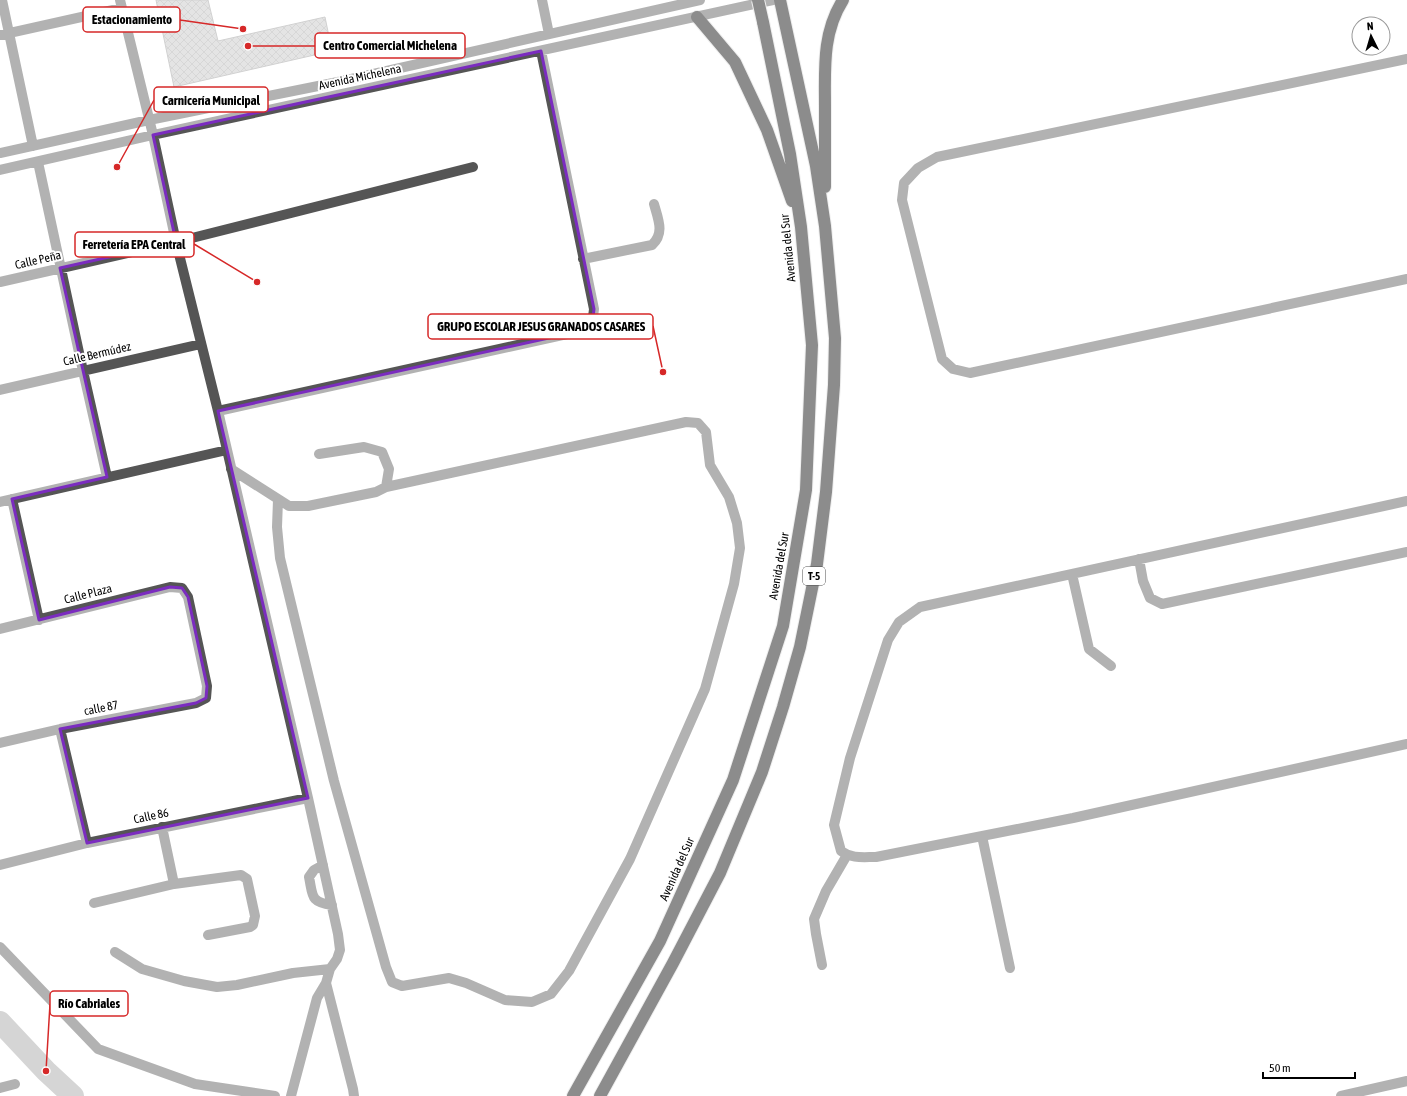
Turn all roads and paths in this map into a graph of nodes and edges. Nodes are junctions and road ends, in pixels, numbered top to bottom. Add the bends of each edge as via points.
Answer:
1 (2, 0) edge
2 (542, 0) edge
3 (699, 0) edge
4 (758, 0) edge
5 (773, 0) edge
6 (780, 0) edge
7 (843, 0) edge
8 (121, 4) edge
9 (697, 18) junction
10 (4, 34) edge
11 (550, 34) junction
12 (541, 51) junction
13 (1407, 59) edge
14 (149, 120) junction
15 (153, 136) junction
16 (34, 146) junction
17 (0, 153) edge
18 (38, 162) junction
19 (473, 167) dead end
20 (0, 170) edge
21 (654, 204) dead end
22 (825, 226) junction
23 (801, 227) junction
24 (176, 242) junction
25 (583, 259) junction
26 (60, 268) junction
27 (1407, 279) edge
28 (0, 282) edge
29 (201, 344) junction
30 (83, 371) junction
31 (0, 390) edge
32 (218, 411) junction
33 (227, 450) junction
34 (319, 454) dead end
35 (231, 470) junction
36 (107, 478) junction
37 (386, 487) junction
38 (12, 499) junction
39 (278, 500) junction
40 (1407, 501) edge
41 (0, 502) edge
42 (1407, 552) edge
43 (1139, 559) junction
44 (1072, 574) junction
45 (39, 620) junction
46 (0, 629) edge
47 (1111, 666) dead end
48 (206, 698) joint
49 (60, 730) junction
50 (0, 743) edge
51 (1407, 744) edge
52 (308, 798) junction
53 (162, 827) junction
54 (982, 836) junction
55 (86, 843) junction
56 (847, 855) junction
57 (0, 865) edge
58 (323, 865) junction
59 (174, 884) junction
60 (94, 903) dead end
61 (332, 905) junction
62 (208, 935) dead end
63 (0, 947) edge
64 (115, 952) dead end
65 (822, 965) dead end
66 (1010, 968) dead end
67 (330, 969) junction
68 (326, 983) junction
69 (1407, 1082) edge
70 (15, 1084) dead end
71 (0, 1088) edge
72 (1371, 1093) edge
73 (275, 1096) edge
74 (291, 1096) edge
75 (354, 1096) edge
76 (573, 1096) edge
77 (600, 1096) edge
78 (1341, 1096) edge

1 - 10 street
2 - 11 street
3 - 11 street, Avenida Michelena
4 - 23 highway, Avenida del Sur / T-5, bridge via 790,154
5 - 9 street, Avenida Michelena
6 - 22 highway, T-5 via 816,166
7 - 22 highway via 830,28 826,53
8 - 10 street
8 - 14 street
9 - 12 street, Avenida Michelena
9 - 23 highway via 735,62 767,130
10 - 16 street
11 - 14 street, Avenida Michelena via 338,82
12 - 15 street, Avenida Michelena
12 - 25 street
13 - 27 street via 937,157 918,168 904,183 902,200 942,359 953,369 970,373
14 - 15 street
14 - 16 street, Avenida Michelena
15 - 18 street, Avenida Michelena
15 - 24 street
16 - 17 street, Avenida Michelena
18 - 20 street, Avenida Michelena
18 - 26 street
19 - 24 street, Calle Peña
21 - 25 street via 660,230 657,240 652,245
22 - 77 highway, T-5 via 835,338 834,385 826,492 817,564 800,647 784,707 762,772 720,873
23 - 76 highway, Avenida del Sur / T-5 via 812,345 806,490 783,626 733,780 660,941
24 - 26 street, Calle Peña
24 - 29 street
25 - 32 street via 594,309 592,325 576,332
26 - 28 street, Calle Peña
26 - 30 street
29 - 30 street, Calle Bermúdez
29 - 32 street
30 - 31 street, Calle Bermúdez
30 - 36 street
32 - 33 street
33 - 35 street
33 - 36 street
34 - 37 street via 364,447 382,452 389,469
35 - 39 street
35 - 52 street
36 - 38 street
37 - 39 street via 376,492 308,506 289,506
37 - 39 street via 686,422 698,423 706,432 710,465 728,497 737,523 740,548 734,584 705,689 630,859 573,964 551,994 532,1002 505,1000 450,978 402,986 392,982 334,781 297,631 280,558
38 - 41 street
38 - 45 street
40 - 43 street
42 - 43 street via 1162,604 1150,598 1143,581
43 - 44 street
44 - 47 street via 1089,649
44 - 56 street via 920,607 899,622 888,640 850,758 834,825 841,851
45 - 46 street, Calle Plaza
45 - 48 street, Calle Plaza via 170,587 182,588 188,597 207,686
48 - 49 street, calle 87 via 196,703
49 - 50 street, calle 87
49 - 55 street
51 - 54 street
52 - 53 street, Calle 86
52 - 58 street
53 - 55 street, Calle 86
53 - 59 street
54 - 56 street via 876,857 855,858
54 - 66 street
55 - 57 street, Calle 86
56 - 65 street via 826,891 814,919
58 - 61 street
58 - 61 street via 314,870 309,877 314,899 319,903
59 - 60 street
59 - 62 street via 241,875 247,879 255,916 253,925
61 - 67 street via 340,950
63 - 73 street via 98,1048 195,1084
64 - 67 street via 142,969 217,987
67 - 68 street
68 - 74 street via 317,998
68 - 75 street
69 - 72 street
70 - 71 street
72 - 78 street

